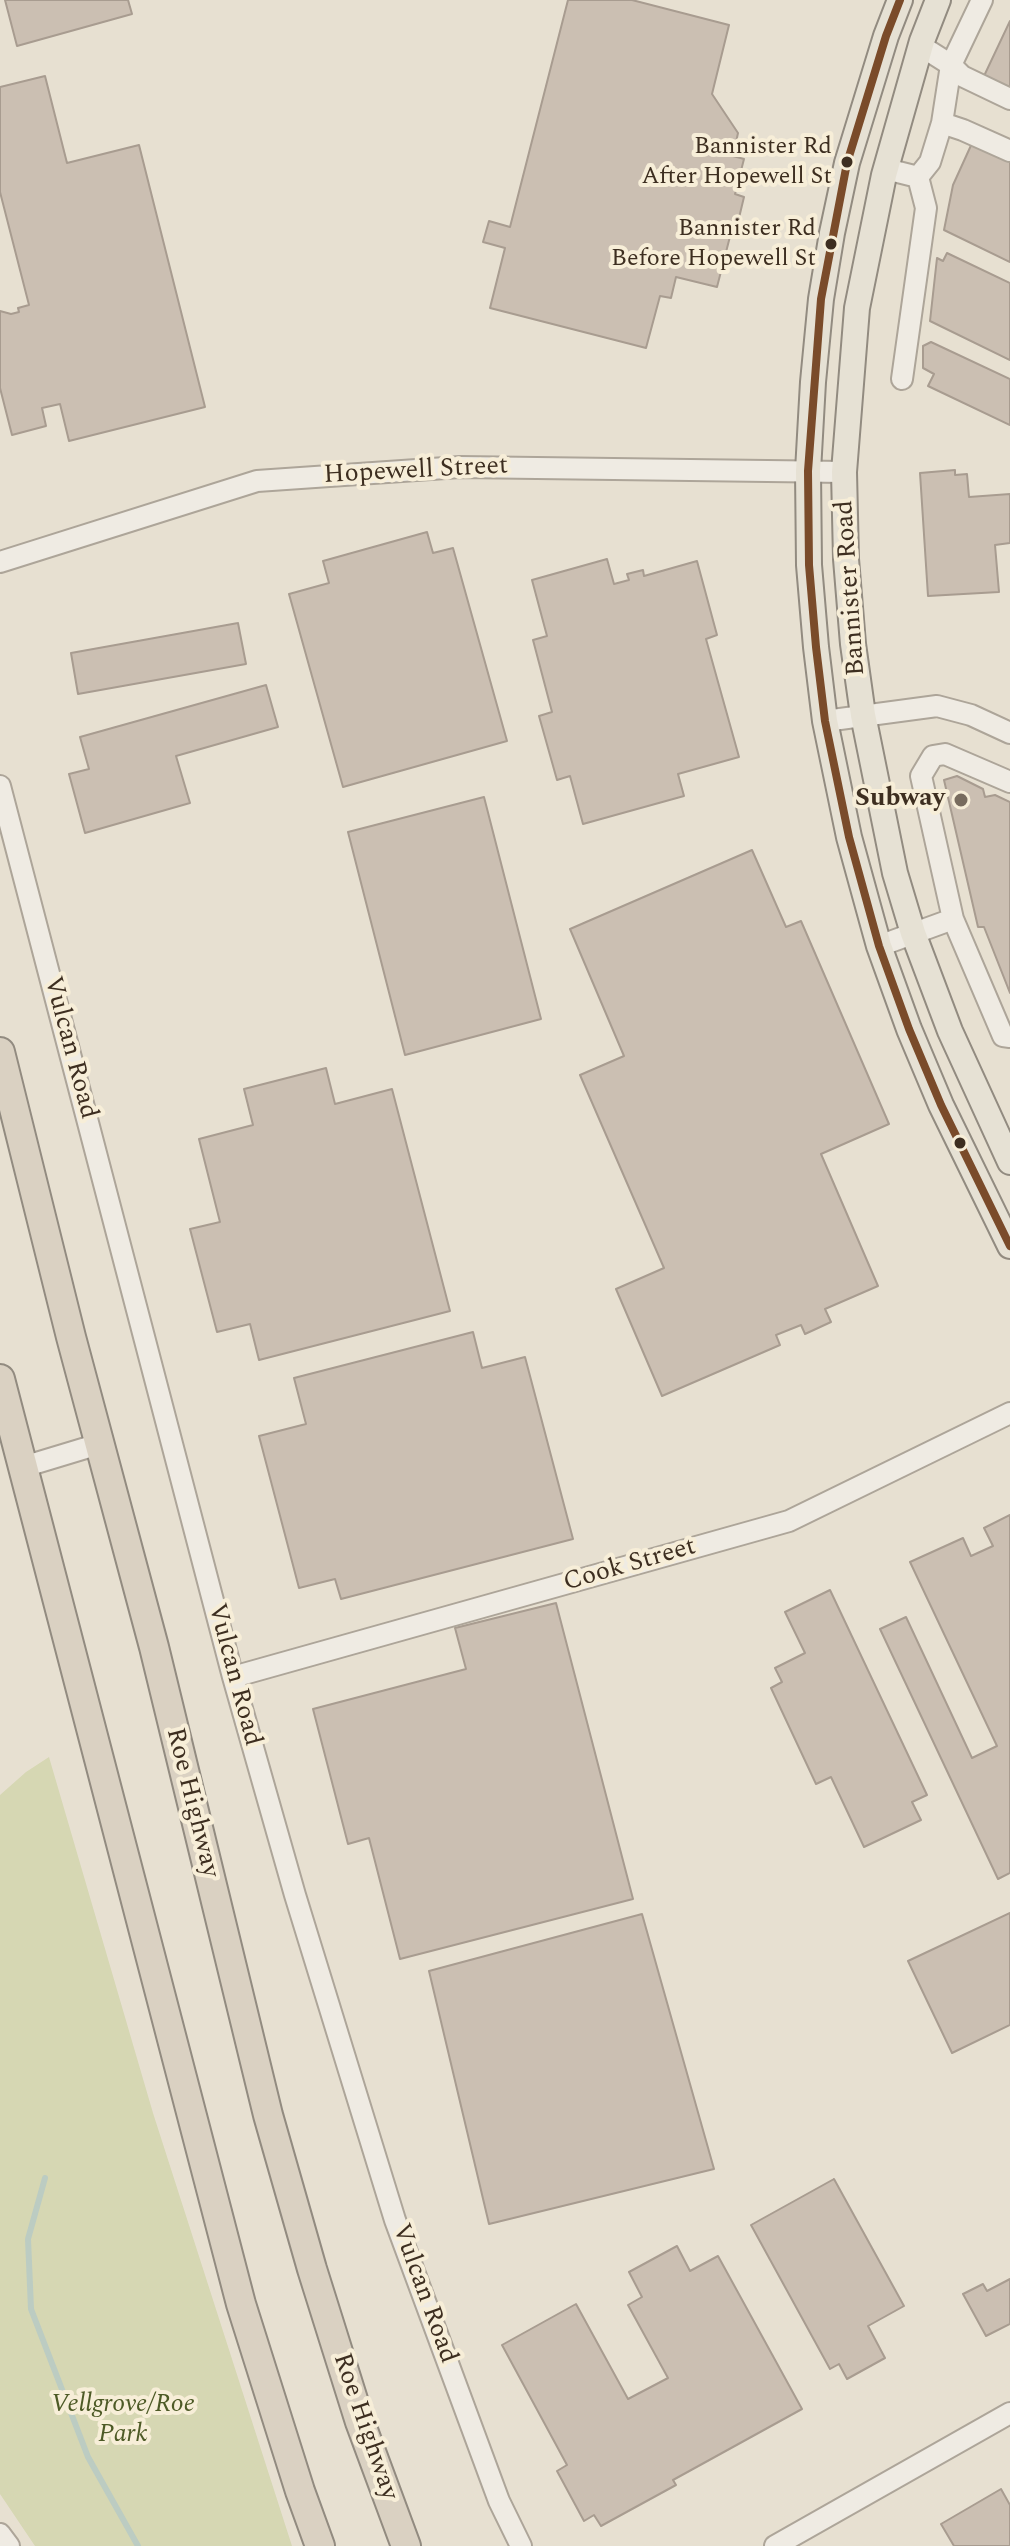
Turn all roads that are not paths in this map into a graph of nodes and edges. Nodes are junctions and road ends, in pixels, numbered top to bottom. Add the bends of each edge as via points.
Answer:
1 (900, 0) edge
2 (938, 0) edge
3 (982, 0) edge
4 (921, 46) junction
5 (951, 65) junction
6 (1010, 99) edge
7 (942, 123) junction
8 (1010, 151) edge
9 (886, 169) junction
10 (918, 177) junction
11 (902, 379) dead end
12 (808, 471) junction
13 (844, 472) junction
14 (0, 562) edge
15 (863, 715) junction
16 (825, 721) junction
17 (1010, 733) edge
18 (1010, 782) edge
19 (0, 786) edge
20 (953, 919) junction
21 (913, 933) junction
22 (879, 946) junction
23 (1010, 1037) edge
24 (0, 1052) edge
25 (1010, 1162) edge
26 (1010, 1246) edge
27 (0, 1379) edge
28 (1010, 1413) edge
29 (99, 1444) junction
30 (23, 1467) junction
31 (233, 1677) junction
32 (1010, 2413) edge
33 (0, 2534) edge
34 (9, 2546) edge
35 (320, 2546) edge
36 (406, 2546) edge
37 (521, 2546) edge
38 (775, 2546) edge

1 - 12 main road, Bannister Road via 847,163 832,233 814,368
2 - 4 main road, Bannister Road
3 - 5 street
4 - 5 street
4 - 9 main road, Bannister Road
5 - 6 street via 962,76
5 - 7 street
7 - 8 street
7 - 10 street via 930,162
9 - 10 street
9 - 13 main road, Bannister Road via 857,308
10 - 11 street via 926,208
12 - 13 street, Hopewell Street
12 - 14 street, Hopewell Street via 460,467 257,481
12 - 16 main road, Bannister Road via 809,565
13 - 15 main road, Bannister Road via 846,559
15 - 16 street
15 - 17 street via 937,706
15 - 21 main road, Bannister Road via 884,825
16 - 22 main road, Bannister Road
18 - 20 street via 945,754 933,756 921,776
19 - 31 street, Vulcan Road
20 - 21 street
20 - 23 street via 1003,1036
21 - 22 street
21 - 25 main road, Bannister Road via 950,1031
22 - 26 main road, Bannister Road via 941,1105
24 - 29 highway, Roe Highway
27 - 30 highway
28 - 31 street, Cook Street via 789,1521
29 - 30 street
29 - 36 highway, Roe Highway via 268,2115 355,2406
30 - 35 highway via 241,2304
31 - 37 street, Vulcan Road via 395,2220 499,2501
32 - 38 street
33 - 34 street

